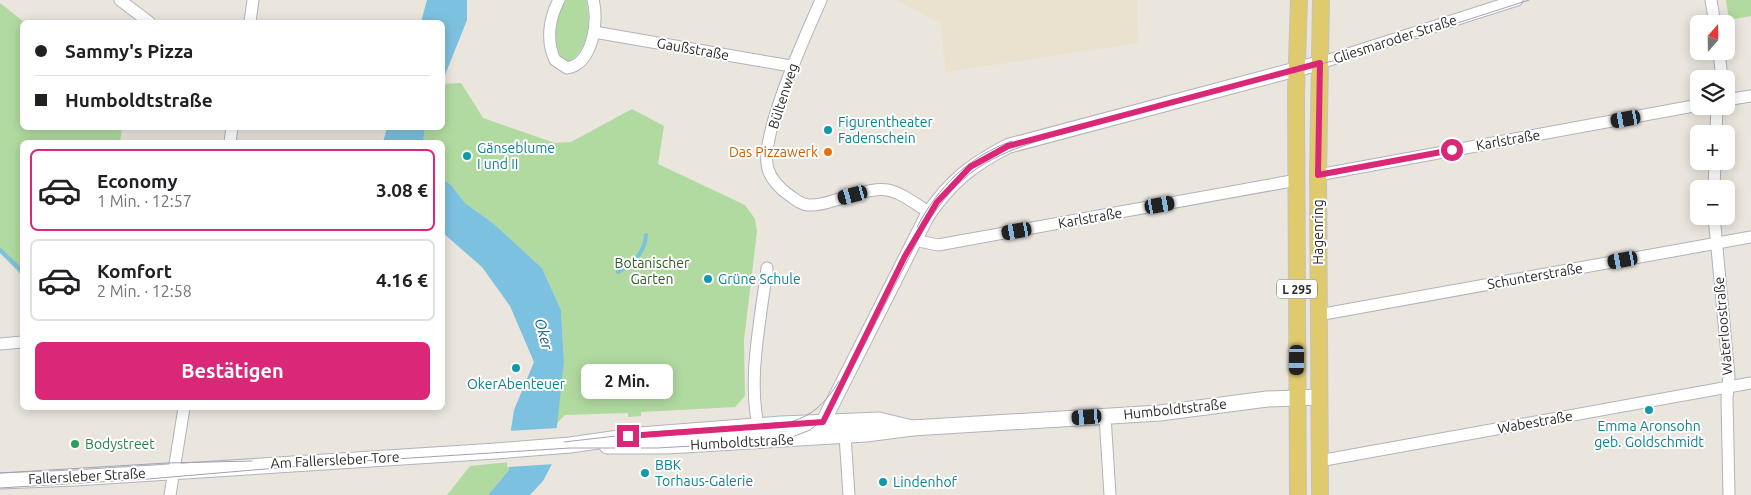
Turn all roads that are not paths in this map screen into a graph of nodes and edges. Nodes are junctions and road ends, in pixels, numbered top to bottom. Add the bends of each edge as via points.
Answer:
1 (120, 0) edge
2 (253, 0) edge
3 (559, 0) edge
4 (592, 0) edge
5 (821, 0) edge
6 (1299, 0) edge
7 (1321, 0) edge
8 (1517, 0) edge
9 (1711, 0) edge
10 (1714, 15) edge
11 (146, 20) edge
12 (250, 20) edge
13 (594, 32) junction
14 (1320, 63) junction
15 (792, 66) junction
16 (1297, 68) junction
17 (1751, 96) edge
18 (1735, 99) edge
19 (1690, 107) edge
20 (1318, 175) junction
21 (1296, 180) junction
22 (930, 212) junction
23 (1714, 225) edge
24 (1751, 237) edge
25 (914, 240) junction
26 (1715, 244) junction
27 (767, 268) dead end
28 (1318, 315) junction
29 (20, 342) edge
30 (0, 344) edge
31 (1751, 383) edge
32 (1728, 387) junction
33 (1318, 397) junction
34 (1298, 398) junction
35 (184, 410) edge
36 (1105, 416) junction
37 (823, 422) junction
38 (758, 426) junction
39 (844, 428) junction
40 (815, 438) junction
41 (762, 441) junction
42 (570, 445) junction
43 (496, 451) joint
44 (1319, 461) junction
45 (174, 471) junction
46 (0, 480) edge
47 (170, 495) edge
48 (849, 495) edge
49 (1110, 495) edge
50 (1298, 495) edge
51 (1320, 495) edge
52 (1729, 495) edge

1 - 11 street
2 - 12 street
3 - 13 street via 552,17 550,36 552,54 558,64 567,68 576,64 585,54
4 - 13 street
5 - 15 street, Bültenweg
6 - 16 main road, Hagenring / L 295
7 - 14 main road, Hagenring / L 295
8 - 14 street, Gliesmaroder Straße
9 - 10 street
13 - 15 street, Gaußstraße
14 - 16 street, Gliesmaroder Straße
14 - 20 main road, Hagenring / L 295
15 - 22 street, Bültenweg via 766,158 774,181 784,192 799,202 820,205 870,191 893,190
16 - 21 main road, Hagenring / L 295
16 - 22 street, Gliesmaroder Straße via 1008,146 982,158 963,173
17 - 18 street
19 - 20 street, Karlstraße
20 - 28 main road, Hagenring / L 295
21 - 25 street, Karlstraße via 938,246
21 - 34 main road, Hagenring / L 295
22 - 25 street, Gliesmaroder Straße
23 - 26 street, Waterloostraße
24 - 26 street, Schunterstraße
25 - 37 street, Gliesmaroder Straße
26 - 28 street, Schunterstraße
26 - 32 street, Waterloostraße
27 - 38 street via 755,370
28 - 33 main road, Hagenring / L 295
29 - 30 street
31 - 32 street, Wabestraße
32 - 44 street, Wabestraße
32 - 52 street, Waterloostraße
33 - 34 main road, Humboldtstraße
33 - 44 main road, Hagenring / L 295
34 - 36 main road, Humboldtstraße
34 - 50 main road, Hagenring / L 295
35 - 45 street
36 - 39 main road, Humboldtstraße via 912,428
36 - 49 street
37 - 38 main road, Humboldtstraße
37 - 39 main road, Humboldtstraße
37 - 40 street, Gliesmaroder Straße
38 - 41 street
38 - 42 main road, Humboldtstraße via 640,434
39 - 40 main road, Humboldtstraße
39 - 48 street
40 - 41 main road, Humboldtstraße
41 - 42 main road, Humboldtstraße via 643,447
42 - 43 main road, Humboldtstraße
43 - 45 main road, Am Fallersleber Tore
44 - 51 main road, Hagenring / L 295
45 - 46 main road, Fallersleber Straße
45 - 47 street

